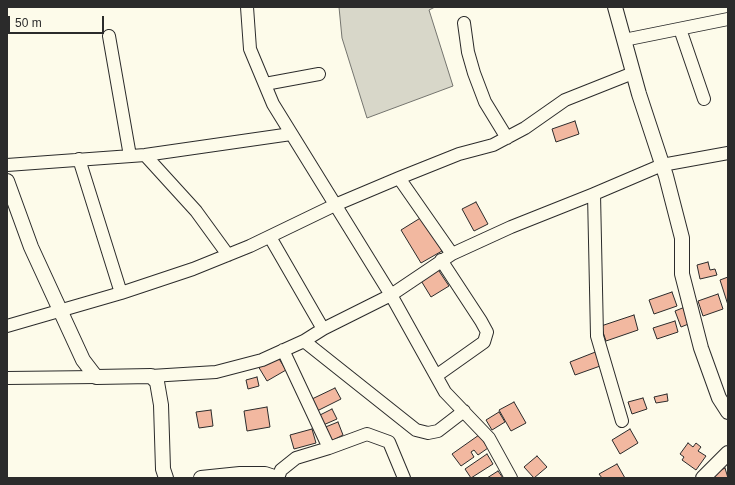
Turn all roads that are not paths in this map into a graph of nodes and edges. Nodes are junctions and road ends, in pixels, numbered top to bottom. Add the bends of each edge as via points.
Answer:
1 (247, 7) edge
2 (615, 7) edge
3 (728, 19) edge
4 (464, 23) dead end
5 (680, 29) junction
6 (109, 36) dead end
7 (624, 40) junction
8 (633, 73) junction
9 (319, 74) dead end
10 (265, 84) junction
11 (704, 99) dead end
12 (291, 134) junction
13 (506, 138) junction
14 (728, 153) edge
15 (145, 155) junction
16 (130, 156) junction
17 (79, 159) junction
18 (7, 165) edge
19 (662, 165) junction
20 (399, 178) junction
21 (7, 181) edge
22 (594, 194) junction
23 (335, 205) junction
24 (270, 236) junction
25 (452, 254) junction
26 (228, 255) junction
27 (440, 260) junction
28 (121, 293) junction
29 (391, 295) junction
30 (60, 310) junction
31 (7, 326) edge
32 (323, 329) junction
33 (304, 341) junction
34 (283, 350) junction
35 (151, 376) junction
36 (436, 376) junction
37 (96, 377) junction
38 (7, 378) edge
39 (464, 411) junction
40 (728, 412) edge
41 (622, 421) dead end
42 (329, 448) junction
43 (728, 453) edge
44 (166, 478) edge
45 (201, 478) edge
46 (277, 478) edge
47 (404, 478) edge
48 (511, 478) edge
49 (704, 478) edge

1 - 10 street via 250,49
2 - 7 street
3 - 5 street
4 - 13 street via 474,73 485,102
5 - 7 street
5 - 11 street
6 - 16 street
7 - 8 street
8 - 13 street via 566,100
8 - 19 street
9 - 10 street
10 - 12 street via 273,104
12 - 15 street
12 - 23 street
13 - 20 street via 493,145 459,154
14 - 19 street
15 - 16 street
15 - 26 street via 196,211
16 - 17 street
17 - 18 street
17 - 28 street
19 - 22 street
19 - 40 street via 682,238 682,274 687,296 719,398
20 - 23 street
20 - 25 street
21 - 30 street via 31,247
22 - 25 street
22 - 41 street via 597,336
23 - 24 street
23 - 29 street
24 - 26 street
24 - 32 street
25 - 27 street
26 - 28 street
27 - 29 street
27 - 36 street via 487,332 484,342
28 - 30 street
29 - 32 street
29 - 36 street
30 - 31 street
30 - 37 street via 83,360
32 - 33 street
33 - 34 street
33 - 39 street via 416,430 428,433 438,431
34 - 35 street via 262,360 216,372
34 - 42 street
35 - 37 street
35 - 44 street via 157,382 161,405 163,469
36 - 39 street via 445,392
37 - 38 street
39 - 48 street via 489,438
42 - 46 street via 296,458 281,470
42 - 47 street via 367,434 389,442
43 - 49 street
45 - 46 street via 240,474 265,474

